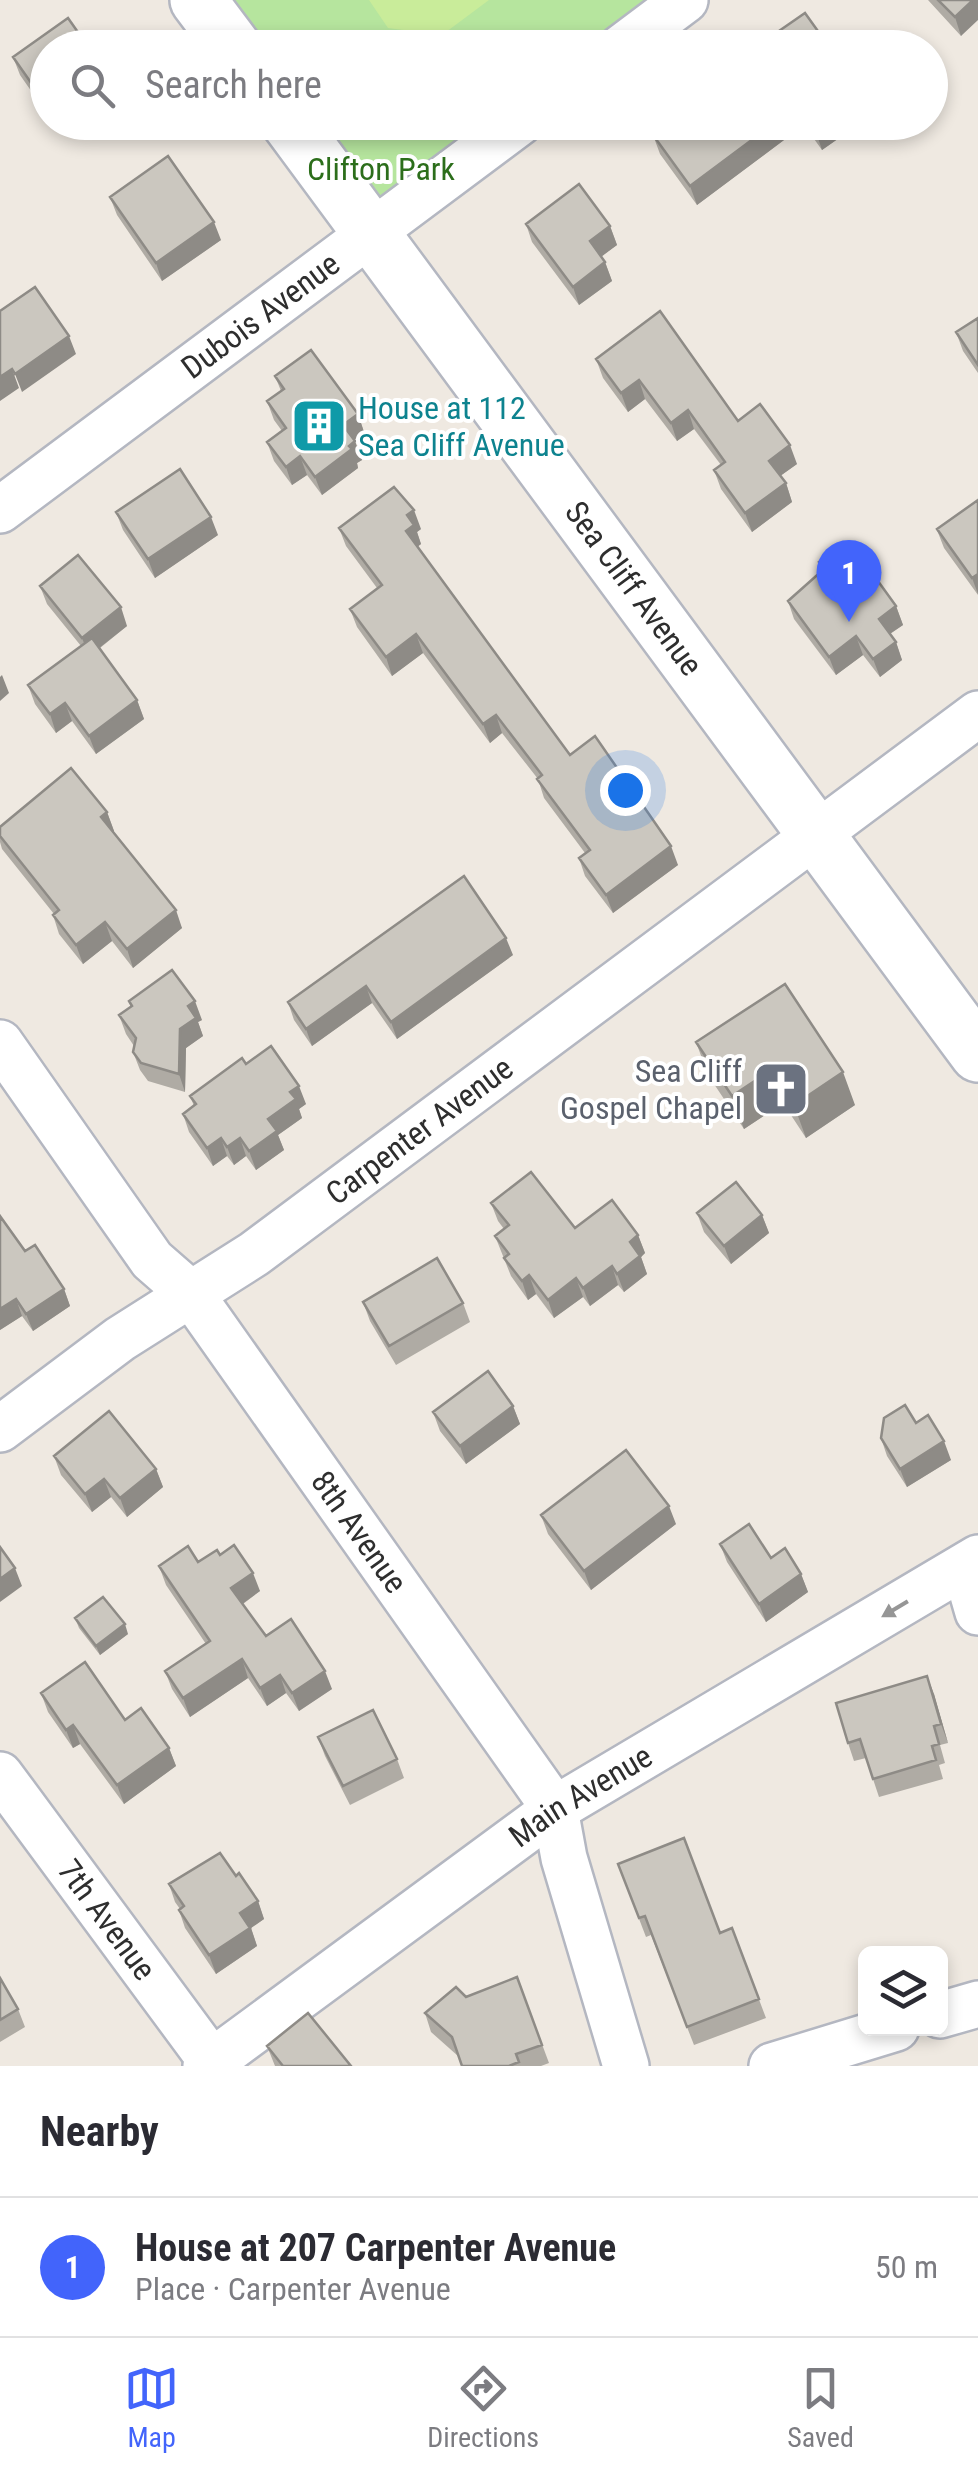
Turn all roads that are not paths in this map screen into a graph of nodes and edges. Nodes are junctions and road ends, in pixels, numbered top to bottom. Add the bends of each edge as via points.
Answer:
1 (198, 0) edge
2 (685, 0) edge
3 (220, 30) edge
4 (645, 30) edge
5 (302, 140) edge
6 (496, 140) edge
7 (371, 232) junction
8 (0, 510) edge
9 (978, 714) edge
10 (817, 834) junction
11 (0, 1043) edge
12 (978, 1054) edge
13 (191, 1294) junction
14 (0, 1429) edge
15 (971, 1563) edge
16 (978, 1612) edge
17 (0, 1775) edge
18 (555, 1809) junction
19 (978, 2004) edge
20 (948, 2013) edge
21 (870, 2036) edge
22 (211, 2065) edge
23 (626, 2066) edge
24 (772, 2066) edge

1 - 3 street
2 - 4 street
5 - 7 street, Sea Cliff Avenue
6 - 7 street, Dubois Avenue
7 - 8 street, Dubois Avenue
7 - 10 street, Sea Cliff Avenue
9 - 10 street, Carpenter Avenue
10 - 12 street, Sea Cliff Avenue
10 - 13 street, Carpenter Avenue via 254,1254
11 - 13 street, 8th Avenue via 152,1260
13 - 14 street, Carpenter Avenue
13 - 18 street, 8th Avenue
15 - 16 street
15 -> 18 street, Main Avenue
17 - 22 street, 7th Avenue
18 - 22 street, Main Avenue
18 - 23 street, 8th Avenue
19 - 20 street
21 - 24 street

